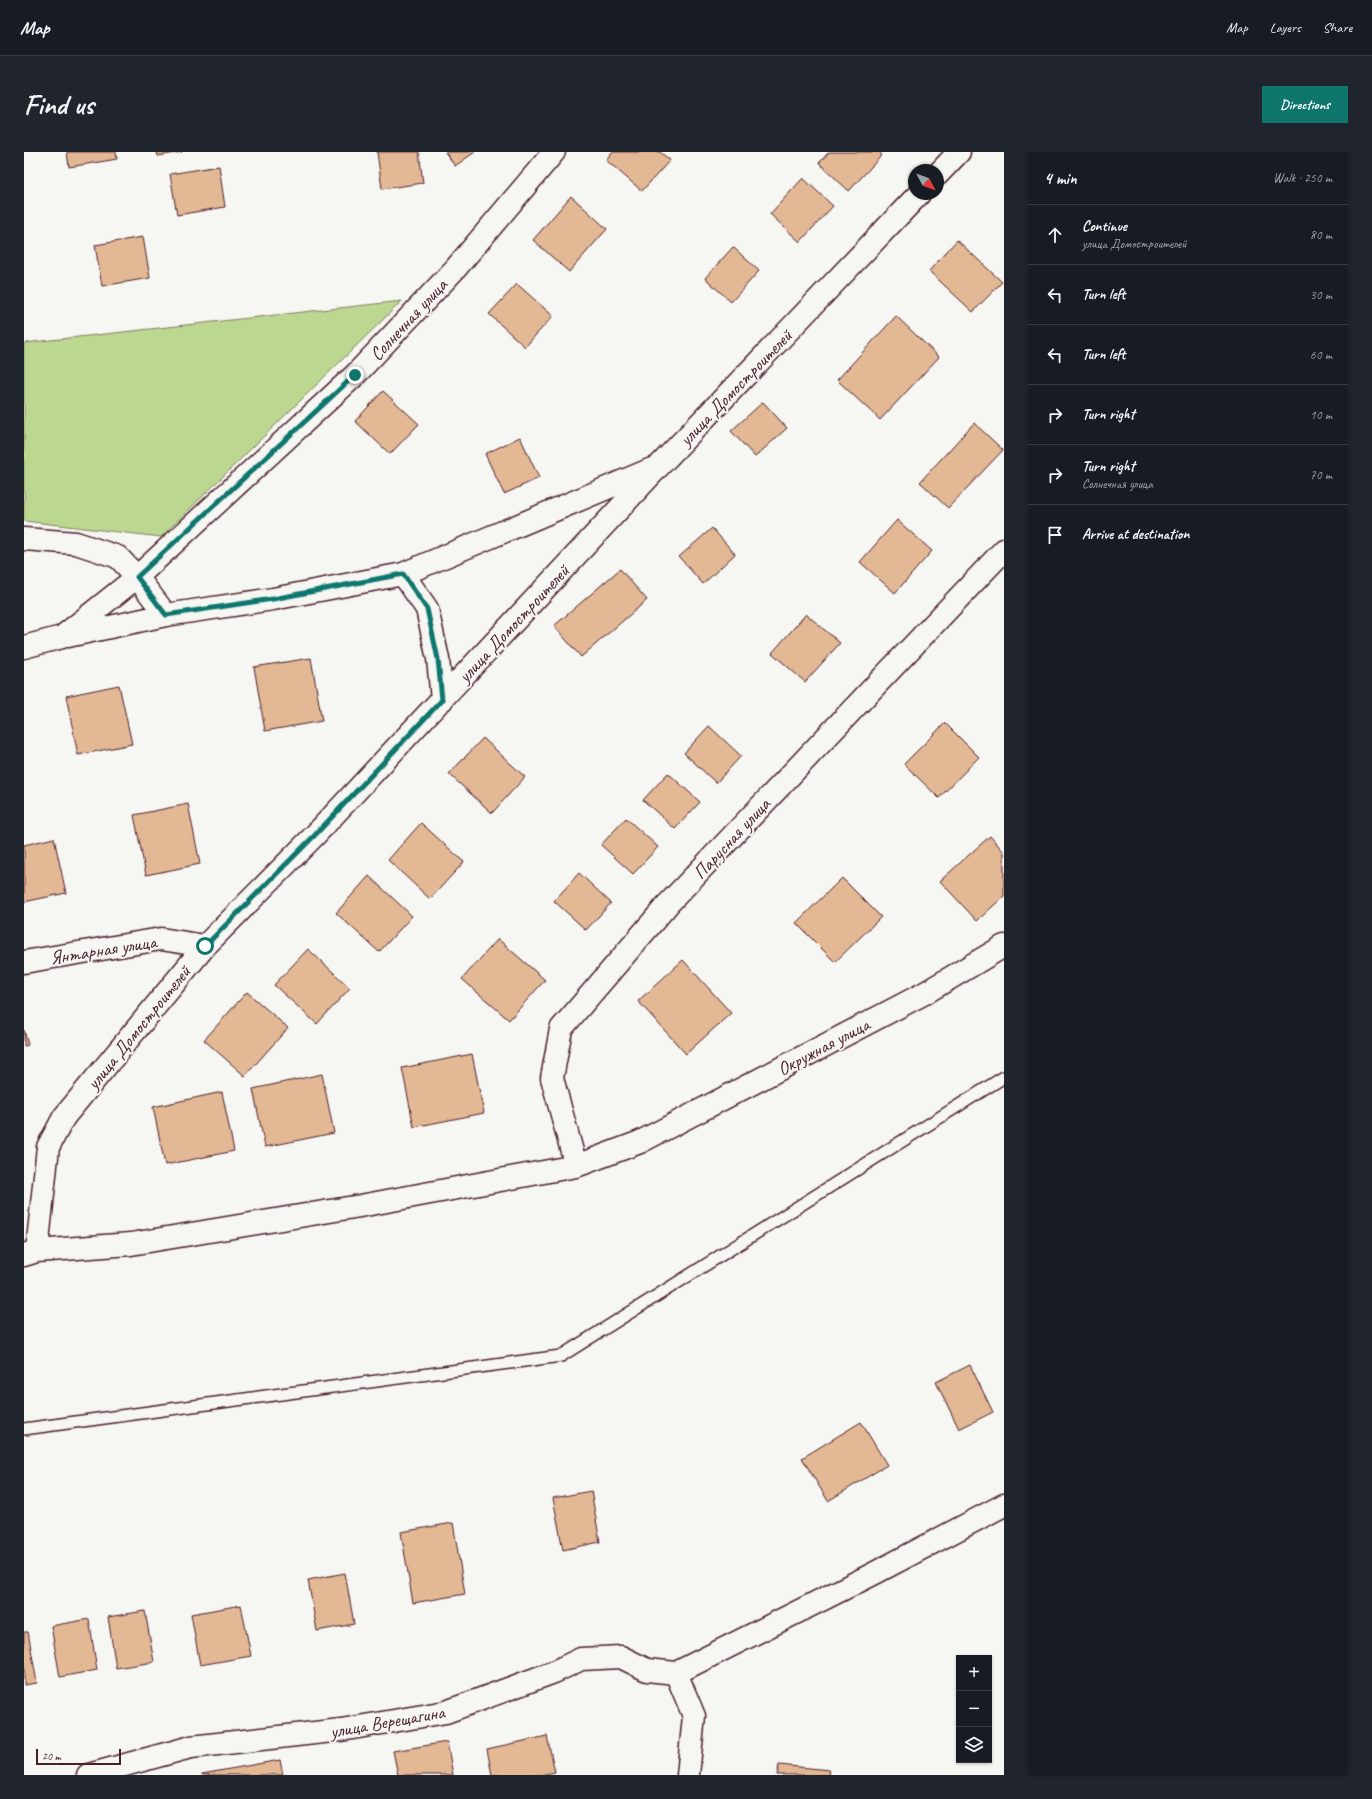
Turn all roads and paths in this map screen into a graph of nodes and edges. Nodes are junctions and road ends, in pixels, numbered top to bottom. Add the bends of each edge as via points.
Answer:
1 (554, 152) edge
2 (960, 152) edge
3 (944, 168) edge
4 (913, 200) edge
5 (660, 465) junction
6 (24, 539) edge
7 (1004, 550) edge
8 (403, 574) junction
9 (137, 577) junction
10 (166, 615) junction
11 (62, 637) junction
12 (24, 647) edge
13 (442, 700) junction
14 (205, 946) junction
15 (1004, 946) edge
16 (24, 962) edge
17 (1004, 1077) edge
18 (576, 1166) junction
19 (31, 1253) edge
20 (24, 1430) edge
21 (1004, 1505) edge
22 (676, 1673) junction
23 (88, 1775) edge
24 (688, 1775) edge

1 - 9 street, Солнечная улица via 456,268 355,375
2 - 3 street
4 - 5 street, улица Домостроителей
5 - 8 street
5 - 13 street, улица Домостроителей
6 - 9 street via 76,543 118,557
7 - 18 street, Парусная улица via 668,904 561,1029 552,1078
8 - 10 street via 273,599
8 - 13 street via 427,609 438,659
9 - 10 street
9 - 11 street, Солнечная улица
10 - 11 street
11 - 12 street, Солнечная улица
13 - 14 street, улица Домостроителей via 315,835
14 - 16 street, Янтарная улица via 161,939
14 - 19 street, улица Домостроителей via 64,1117 48,1147
15 - 18 street, Окружная улица via 925,993 640,1142
17 - 20 lane via 561,1356
18 - 19 street, Окружная улица via 360,1206 139,1242
21 - 22 street via 866,1578
22 - 23 street, улица Верещагина via 647,1670 621,1656 581,1659 554,1672 446,1712 341,1730 191,1746
22 - 24 street via 694,1716

